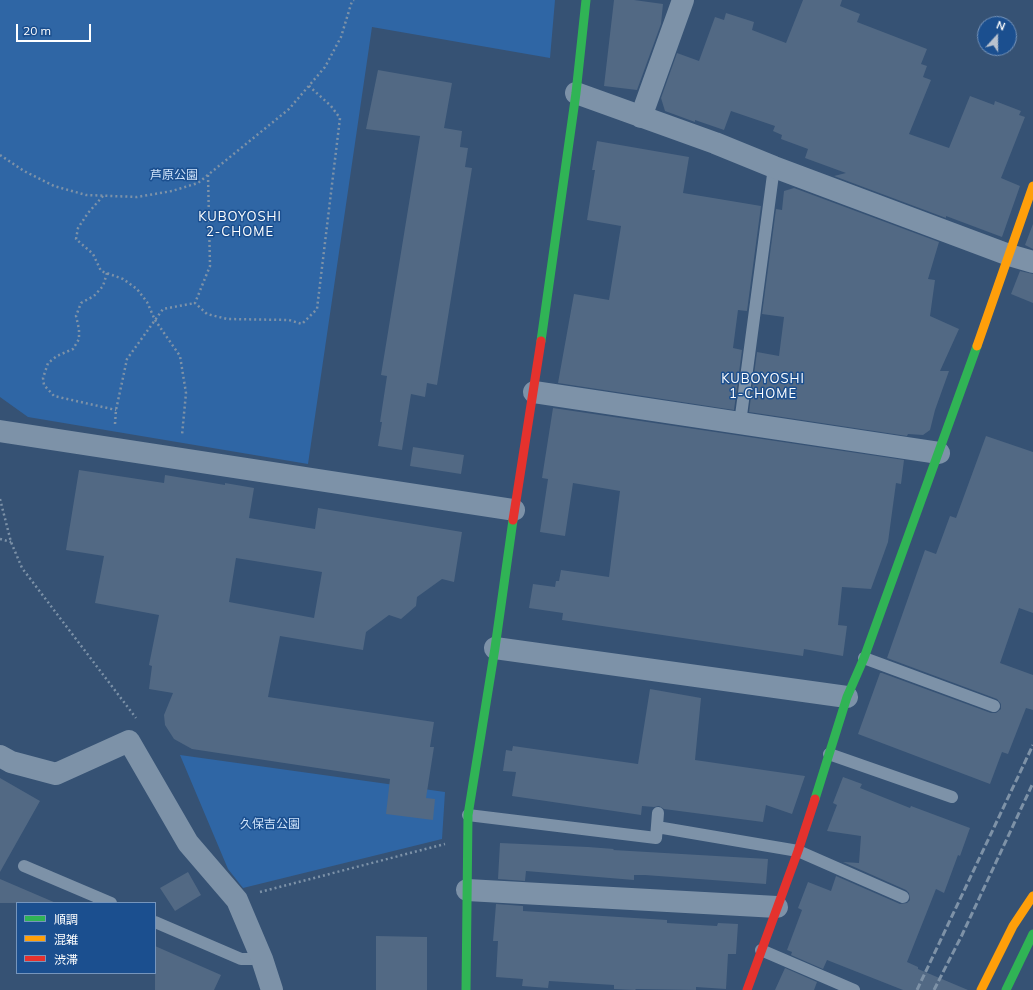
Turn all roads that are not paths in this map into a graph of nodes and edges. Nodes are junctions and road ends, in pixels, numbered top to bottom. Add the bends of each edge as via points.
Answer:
1 (586, 0) edge
2 (683, 0) edge
3 (576, 93) junction
4 (641, 117) junction
5 (774, 167) junction
6 (1033, 186) edge
7 (1009, 255) junction
8 (1033, 262) edge
9 (534, 392) junction
10 (740, 423) junction
11 (0, 431) edge
12 (939, 453) junction
13 (514, 510) junction
14 (495, 648) junction
15 (864, 658) junction
16 (847, 697) junction
17 (994, 706) dead end
18 (829, 754) junction
19 (0, 756) edge
20 (952, 797) dead end
21 (658, 813) dead end
22 (468, 815) junction
23 (657, 827) junction
24 (798, 851) junction
25 (24, 866) dead end
26 (467, 890) junction
27 (1033, 896) edge
28 (903, 897) dead end
29 (109, 902) edge
30 (777, 907) junction
31 (156, 922) edge
32 (1033, 934) edge
33 (761, 950) junction
34 (262, 958) junction
35 (272, 990) edge
36 (466, 990) edge
37 (747, 990) edge
38 (854, 990) edge
39 (981, 990) edge
40 (1006, 990) edge

1 - 3 main road
2 - 4 street
3 - 4 street
3 - 9 main road
4 - 5 street
5 - 7 street
5 - 10 lane
6 - 7 main road
7 - 8 street
7 - 12 main road
9 - 10 street
9 - 13 main road
10 - 12 street
11 - 13 street
12 - 15 main road
13 - 14 main road
14 - 16 street
14 - 22 main road
15 - 16 main road
15 - 17 lane
16 - 18 main road
18 - 20 lane
18 - 24 main road
19 - 34 street via 11,762 56,774 129,741 188,843 237,900
21 - 23 lane
22 - 23 lane via 656,838
22 - 26 main road
23 - 24 lane
24 - 28 lane
24 - 30 main road
25 - 29 lane
26 - 30 street
26 - 36 main road
27 - 39 main road via 1014,926
30 - 33 main road
31 - 34 lane via 241,959
32 - 40 main road
33 - 37 main road
33 - 38 lane
34 - 35 street

